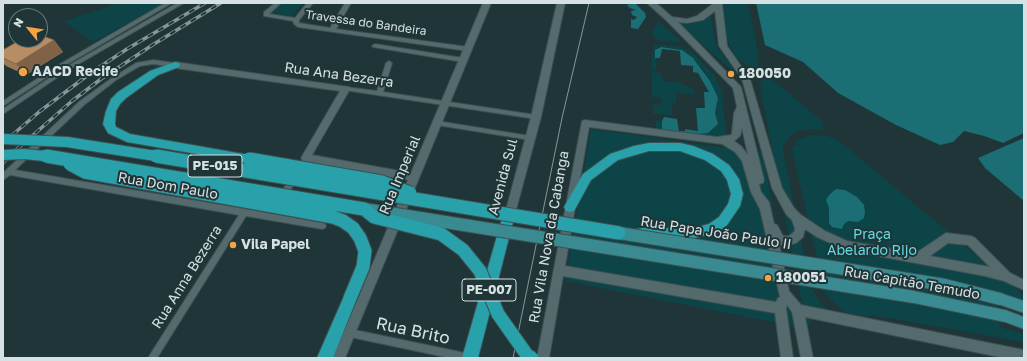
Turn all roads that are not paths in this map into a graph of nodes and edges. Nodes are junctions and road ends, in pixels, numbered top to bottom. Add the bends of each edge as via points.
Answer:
1 (169, 3) edge
2 (180, 3) edge
3 (278, 3) edge
4 (310, 3) edge
5 (348, 3) edge
6 (487, 3) edge
7 (561, 3) edge
8 (651, 3) edge
9 (718, 4) edge
10 (670, 19) junction
11 (296, 20) junction
12 (332, 30) junction
13 (375, 46) dead end
14 (468, 49) junction
15 (463, 60) junction
16 (388, 63) dead end
17 (175, 65) junction
18 (346, 89) junction
19 (379, 94) junction
20 (3, 104) edge
21 (445, 104) junction
22 (742, 106) junction
23 (3, 112) edge
24 (536, 117) junction
25 (437, 123) junction
26 (530, 138) junction
27 (700, 138) junction
28 (3, 140) edge
29 (3, 155) edge
30 (60, 158) junction
31 (306, 158) junction
32 (9, 172) junction
33 (3, 177) edge
34 (414, 177) junction
35 (426, 200) junction
36 (570, 207) junction
37 (364, 209) junction
38 (765, 210) junction
39 (245, 212) junction
40 (271, 216) junction
41 (797, 218) junction
42 (507, 222) joint
43 (322, 226) dead end
44 (619, 233) junction
45 (918, 258) junction
46 (558, 270) junction
47 (1006, 277) junction
48 (1024, 285) edge
49 (784, 292) junction
50 (1024, 307) edge
51 (780, 308) junction
52 (798, 310) junction
53 (1024, 323) edge
54 (350, 333) junction
55 (544, 353) edge
56 (1024, 356) edge
57 (152, 358) edge
58 (325, 358) edge
59 (339, 358) edge
60 (470, 358) edge
61 (532, 358) edge
62 (553, 358) edge
63 (787, 358) edge
64 (807, 358) edge

1 - 20 street via 62,65
2 - 23 street via 68,68
3 - 11 street, Travessa do Bandeira via 265,14
4 - 11 street
5 - 12 street
6 - 14 main road, Rua Imperial
7 - 24 main road, Avenida Sul / PE-007
8 - 10 main road
9 - 10 main road via 700,18 687,21
9 - 41 main road via 723,46 746,79 777,188
10 - 22 main road via 737,87
11 - 12 street, Travessa do Bandeira via 298,24
12 - 14 street, Travessa do Bandeira
13 - 15 street
14 - 15 main road, Rua Imperial
15 - 21 main road, Rua Imperial
16 - 19 street
17 - 18 main road, Rua Ana Bezerra
17 - 32 street, Rua Ana Bezerra via 152,62 138,64 114,79 82,103
17 - 35 highway, bridge via 154,73 122,95 112,106 109,124 112,130 127,138 158,144 382,182
18 - 19 street, Rua Ana Bezerra
18 - 31 main road
19 - 21 street, Rua Ana Bezerra
21 - 24 street, Rua Ana Bezerra
21 - 25 main road, Rua Imperial
22 - 27 main road via 738,113 737,134 733,138
22 - 38 main road
24 - 26 main road, Avenida Sul / PE-007
25 - 26 street
25 - 34 main road, Rua Imperial
26 - 42 main road, Avenida Sul / PE-007
27 - 36 main road, Rua Vila Nova da Cabanga via 587,122 584,124
27 - 38 main road via 723,141 738,148 746,160 756,192
28 - 35 highway, PE-015, bridge via 67,142
29 - 30 highway, PE-015, bridge via 24,154
30 - 37 highway, PE-015, bridge
30 - 58 highway, bridge via 85,172 343,220 360,238 365,251 363,268
31 - 34 main road
31 - 40 street
32 - 33 street
32 - 39 street, Rua Dom Paulo
34 - 54 main road, Rua Imperial
35 - 44 highway, Rua Papa João Paulo II / PE-015, bridge
36 - 44 highway, bridge via 587,176 614,157 634,150 662,146 680,147 709,157 724,168 733,179 738,194 734,206 724,221 713,228 694,233
36 - 46 main road, Rua Vila Nova da Cabanga
37 - 53 main road, Rua Capitão Temudo, bridge via 957,304
37 - 61 highway, bridge via 374,217 441,234 463,250 480,270 498,314
38 - 41 main road via 776,237 784,241 792,240 799,234
38 - 49 main road
39 - 40 street, Rua Dom Paulo
39 - 57 street, Rua Anna Bezerra
40 - 43 street, Rua Dom Paulo
41 - 45 main road via 820,234 846,244
42 - 60 highway, Avenida Sul / PE-007
44 - 50 main road, Rua Papa João Paulo II, bridge via 945,286
45 - 47 main road via 985,270
45 - 47 main road via 946,238 971,241
46 - 51 main road
46 - 55 main road, Rua Vila Nova da Cabanga
47 - 48 main road
49 - 51 main road
49 - 52 main road
51 - 63 main road
52 - 56 main road
52 - 64 main road
54 - 59 main road, Rua Imperial
54 - 60 street, Rua Brito
55 - 62 main road

